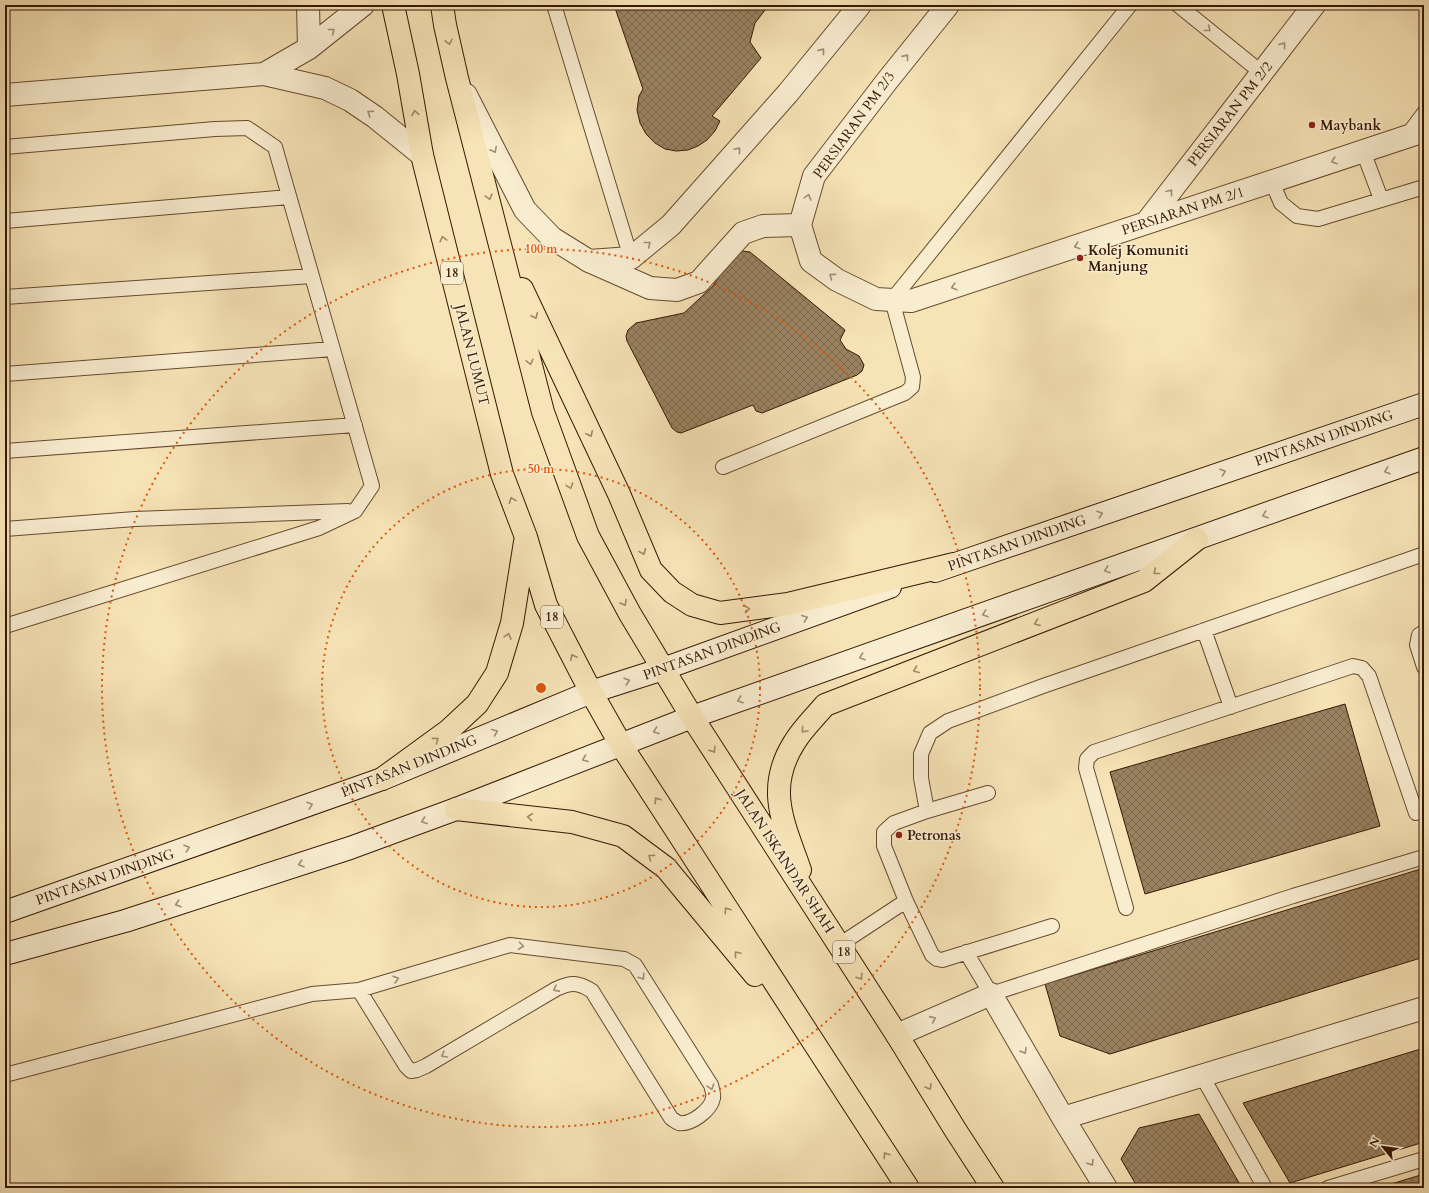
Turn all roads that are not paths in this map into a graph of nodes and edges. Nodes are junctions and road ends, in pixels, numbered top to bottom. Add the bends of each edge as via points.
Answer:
1 (308, 5) edge
2 (363, 5) edge
3 (394, 5) edge
4 (442, 5) edge
5 (554, 5) edge
6 (860, 5) edge
7 (948, 5) edge
8 (1130, 5) edge
9 (1178, 5) edge
10 (1314, 5) edge
11 (309, 48) junction
12 (1262, 73) junction
13 (264, 74) junction
14 (457, 78) junction
15 (5, 95) edge
16 (1424, 113) edge
17 (1415, 134) edge
18 (5, 147) edge
19 (1363, 151) junction
20 (422, 155) junction
21 (1272, 182) junction
22 (1424, 187) edge
23 (289, 198) junction
24 (1381, 199) junction
25 (5, 221) edge
26 (1146, 223) junction
27 (800, 225) junction
28 (500, 243) junction
29 (631, 258) junction
30 (589, 261) junction
31 (312, 276) junction
32 (5, 297) edge
33 (892, 300) junction
34 (333, 349) junction
35 (5, 374) edge
36 (1424, 404) edge
37 (355, 425) junction
38 (5, 451) edge
39 (1424, 458) edge
40 (723, 467) dead end
41 (355, 511) junction
42 (5, 529) edge
43 (526, 537) junction
44 (1197, 538) junction
45 (1424, 554) edge
46 (954, 564) junction
47 (5, 626) edge
48 (1204, 630) junction
49 (1424, 632) edge
50 (1424, 668) edge
51 (663, 669) junction
52 (591, 692) junction
53 (1231, 707) junction
54 (692, 717) junction
55 (621, 745) junction
56 (382, 780) junction
57 (988, 793) dead end
58 (456, 809) junction
59 (927, 810) junction
60 (1416, 813) dead end
61 (1424, 857) edge
62 (810, 900) junction
63 (906, 901) junction
64 (1126, 908) dead end
65 (5, 912) edge
66 (1052, 926) dead end
67 (839, 945) junction
68 (966, 952) junction
69 (5, 954) edge
70 (359, 990) junction
71 (991, 994) junction
72 (1424, 1008) edge
73 (897, 1035) junction
74 (816, 1048) junction
75 (5, 1075) edge
76 (1202, 1076) junction
77 (1063, 1118) junction
78 (1424, 1159) edge
79 (908, 1188) edge
80 (993, 1188) edge
81 (1106, 1188) edge
82 (1265, 1188) edge
83 (1328, 1188) edge

1 - 11 street
11 -> 2 street
20 -> 3 main road, JALAN LUMUT / 18
4 -> 14 main road, 18
5 - 29 lane
29 -> 6 street via 671,225 788,93
27 -> 7 street, PERSIARAN PM 2/3 via 814,176
8 - 33 lane
9 -> 12 lane
12 -> 10 street, PERSIARAN PM 2/2
11 - 13 street
26 -> 12 street, PERSIARAN PM 2/2
13 - 15 street
20 -> 13 street via 350,100 325,88
14 -> 28 main road, 18
14 -> 30 street via 525,210 552,238
16 - 17 lane
17 - 19 street, PERSIARAN PM 2/1
18 - 23 lane via 247,128 274,147
19 -> 21 street, PERSIARAN PM 2/1
19 - 24 lane
43 -> 20 main road, JALAN LUMUT / 18 via 502,474
21 - 24 lane via 1281,203 1297,216 1318,219
21 - 26 street, PERSIARAN PM 2/1
22 - 24 lane
23 - 25 lane
23 - 31 lane
26 -> 33 street, PERSIARAN PM 2/1 via 911,301
27 - 30 street via 763,226 743,233 699,282 677,290 650,288
33 -> 27 street, PERSIARAN PM 2/1 via 876,299 837,280 811,261
28 -> 46 main road via 615,487 651,570 672,592 692,605 720,613 788,604
28 -> 51 main road, 18 via 543,412 588,536
29 - 30 street
31 - 32 lane
31 - 34 lane
33 - 40 lane via 914,378 912,387 905,394
34 - 35 lane
34 - 37 lane
46 -> 36 street, PINTASAN DINDING
37 - 38 lane
37 - 41 lane via 372,486
39 -> 44 street
41 - 42 lane via 135,519
41 - 47 lane via 319,528
52 -> 43 main road, JALAN LUMUT / 18 via 546,605
56 -> 43 main road via 453,726 477,704 497,673 512,623
44 -> 54 street
44 -> 62 main road via 1144,581 825,705 794,742 778,784 780,811
45 - 48 lane
51 -> 46 street, PINTASAN DINDING
48 - 53 lane
48 - 59 lane via 948,721 930,733 921,754 921,778
49 - 50 lane via 1419,635 1418,645
52 -> 51 street, PINTASAN DINDING
51 - 54 main road, 18
52 - 55 main road, 18
56 -> 52 street, PINTASAN DINDING
53 - 60 lane via 1353,666 1362,668 1369,676
53 - 64 lane via 1094,752 1087,759 1086,768
54 -> 55 street
54 -> 62 main road, JALAN ISKANDAR SHAH / 18
55 -> 58 street
74 -> 55 main road, 18
65 -> 56 street, PINTASAN DINDING
57 - 59 lane
58 -> 69 street via 350,848 140,916
74 -> 58 main road via 666,868 623,836 572,822
59 - 63 lane via 894,823 884,832 884,846
61 - 71 lane via 1286,898
62 - 67 main road, JALAN ISKANDAR SHAH / 18
63 - 67 lane
63 - 68 lane via 932,955 942,960
66 - 68 lane
67 -> 73 main road, JALAN ISKANDAR SHAH / 18
68 - 71 lane
70 -> 70 lane via 510,945 624,959 635,965 711,1085 713,1098 700,1116 688,1122 678,1123 671,1118 592,991 582,984 567,984 556,989 426,1066 411,1071
70 - 75 lane via 312,994
73 -> 71 street
71 -> 77 street
72 - 76 street
73 -> 80 main road, JALAN ISKANDAR SHAH / 18
79 -> 74 main road, 18
76 - 77 street
76 - 82 lane
77 -> 81 street
78 - 83 lane

